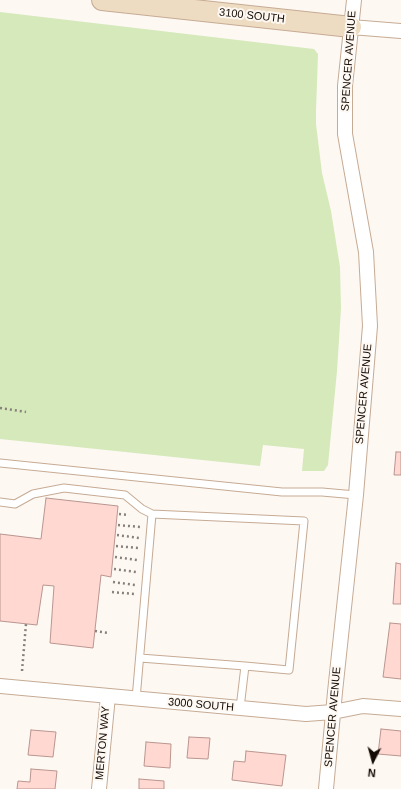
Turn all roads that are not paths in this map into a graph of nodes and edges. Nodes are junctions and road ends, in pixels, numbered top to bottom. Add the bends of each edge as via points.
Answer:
1 (102, 0) edge
2 (354, 0) edge
3 (351, 27) junction
4 (401, 31) edge
5 (0, 463) edge
6 (356, 495) junction
7 (0, 502) edge
8 (152, 514) junction
9 (140, 658) junction
10 (245, 666) junction
11 (0, 686) edge
12 (108, 696) junction
13 (136, 699) junction
14 (240, 708) junction
15 (401, 709) edge
16 (333, 712) junction
17 (99, 789) edge
18 (326, 789) edge

1 - 3 street, 3100 SOUTH
2 - 3 street, SPENCER AVENUE
3 - 4 street, 3100 SOUTH
3 - 6 street, SPENCER AVENUE via 345,86 345,134 366,252 370,326
5 - 6 lane via 282,492
6 - 16 street, SPENCER AVENUE
7 - 8 lane via 15,504 32,494 64,488 125,495
8 - 9 lane
8 - 10 lane via 304,521 289,670
9 - 10 lane
9 - 13 lane
10 - 14 lane
11 - 12 street, 3000 SOUTH
12 - 13 street, 3000 SOUTH
12 - 17 street, MERTON WAY
13 - 14 street, 3000 SOUTH
14 - 16 street, 3000 SOUTH via 306,714
15 - 16 street, 3000 SOUTH via 363,706
16 - 18 street, SPENCER AVENUE

